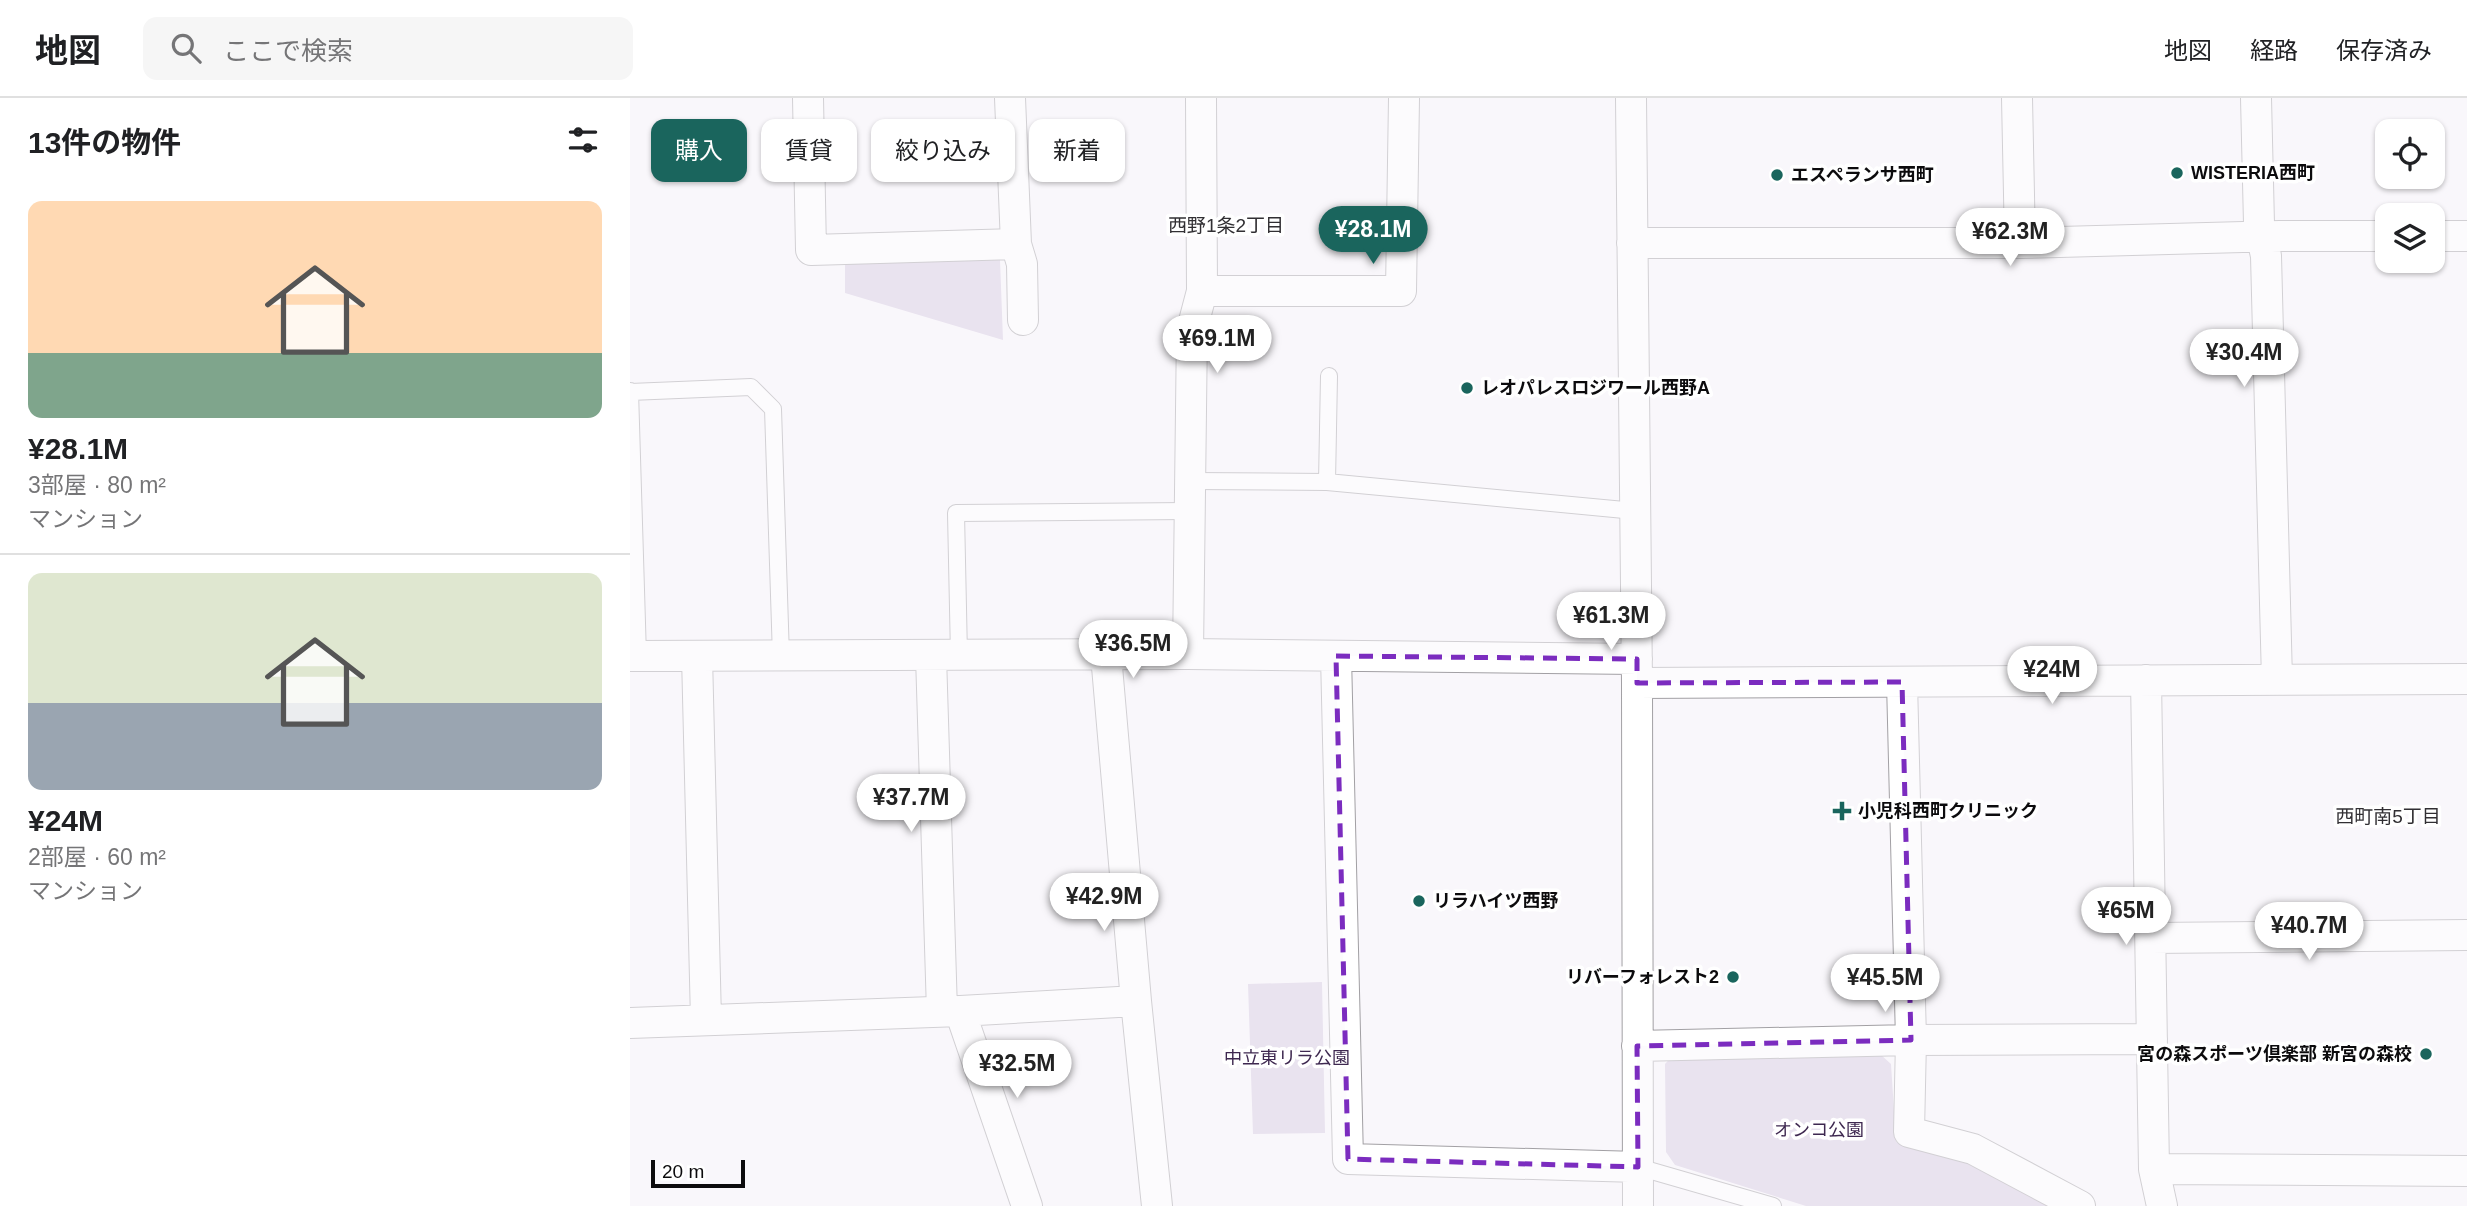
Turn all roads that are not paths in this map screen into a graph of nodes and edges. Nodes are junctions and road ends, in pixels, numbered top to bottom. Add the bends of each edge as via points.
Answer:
1 (808, 98) edge
2 (1010, 98) edge
3 (1200, 98) edge
4 (1404, 98) edge
5 (1631, 98) edge
6 (2017, 98) edge
7 (2256, 98) edge
8 (2375, 236) edge
9 (2445, 236) edge
10 (2467, 236) edge
11 (2262, 238) junction
12 (1632, 243) junction
13 (2020, 243) junction
14 (1016, 244) junction
15 (1202, 291) junction
16 (1023, 320) dead end
17 (1329, 376) dead end
18 (630, 391) edge
19 (1190, 481) junction
20 (1327, 482) junction
21 (1188, 511) junction
22 (1635, 511) junction
23 (1188, 654) junction
24 (1106, 655) junction
25 (634, 656) edge
26 (697, 656) junction
27 (945, 656) junction
28 (1336, 656) junction
29 (781, 657) junction
30 (1637, 671) junction
31 (2467, 679) edge
32 (2146, 680) junction
33 (2277, 680) junction
34 (1902, 682) junction
35 (2467, 935) edge
36 (2151, 938) junction
37 (1136, 1001) junction
38 (951, 1011) junction
39 (706, 1020) junction
40 (630, 1023) edge
41 (2152, 1039) junction
42 (1911, 1040) junction
43 (1637, 1046) junction
44 (1638, 1167) junction
45 (2154, 1169) junction
46 (2467, 1171) edge
47 (1027, 1206) edge
48 (1157, 1206) edge
49 (1637, 1206) edge
50 (1773, 1206) edge
51 (2080, 1206) edge
52 (2162, 1206) edge

1 - 14 street via 811,250
2 - 14 street
3 - 15 street
4 - 15 street via 1401,291
5 - 12 street
6 - 13 street
7 - 11 street
8 - 11 street
9 - 10 street
11 - 13 street
11 - 33 street
12 - 13 street
12 - 22 street
14 - 16 street via 1022,264
15 - 19 street via 1192,329
17 - 20 lane
18 - 25 lane
18 - 29 lane via 751,387 773,409
19 - 20 lane
19 - 21 street
20 - 22 lane
21 - 23 street
21 - 27 lane via 956,513
22 - 30 street
23 - 24 street
23 - 28 street
24 - 27 street
24 - 37 street
25 - 26 street
26 - 29 street
26 - 39 street
27 - 29 street
27 - 38 street
28 - 30 street
28 - 44 street via 1348,1159
30 - 34 street
30 - 43 street
31 - 33 street
32 - 33 street
32 - 34 street
32 - 36 street
34 - 42 street
35 - 36 street
36 - 41 street
37 - 38 street
37 - 48 street
38 - 39 street
38 - 47 street
39 - 40 street
41 - 42 street
41 - 45 street
42 - 43 street
42 - 51 street via 1909,1132 1973,1149
43 - 44 street
44 - 49 street
44 - 50 lane
45 - 46 street
45 - 52 street

